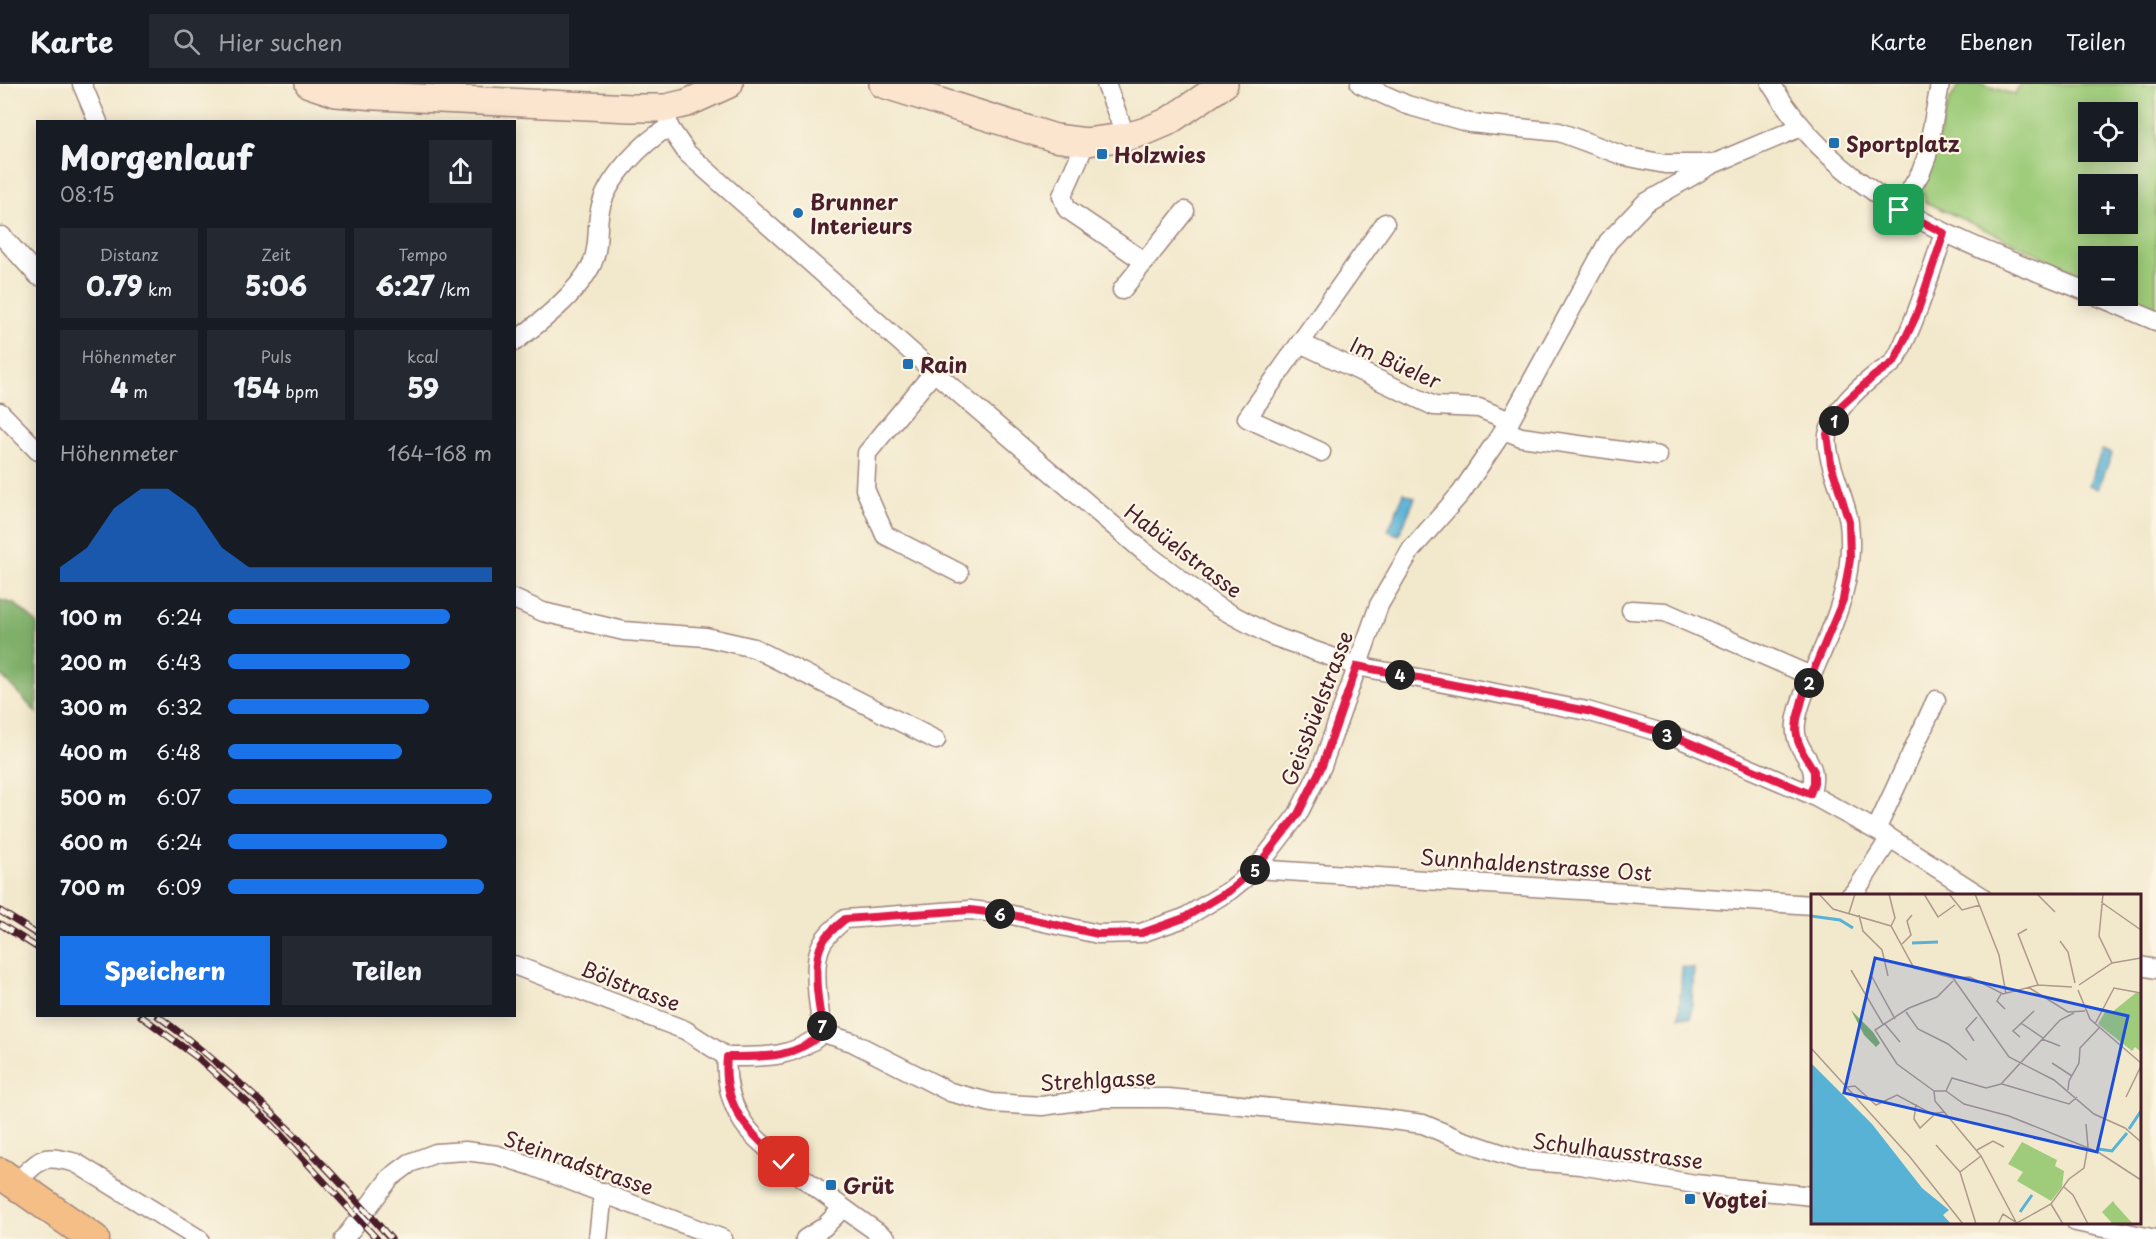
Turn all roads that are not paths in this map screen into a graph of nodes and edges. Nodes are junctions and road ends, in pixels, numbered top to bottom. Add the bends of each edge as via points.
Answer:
1 (82, 84) edge
2 (309, 84) edge
3 (729, 84) edge
4 (883, 84) edge
5 (1106, 84) edge
6 (1224, 84) edge
7 (1360, 84) edge
8 (1771, 84) edge
9 (1940, 84) edge
10 (668, 118) junction
11 (97, 120) edge
12 (1801, 127) junction
13 (1126, 137) junction
14 (1086, 142) junction
15 (1713, 164) junction
16 (1899, 210) junction
17 (1185, 211) dead end
18 (1385, 223) dead end
19 (1944, 233) junction
20 (2, 236) dead end
21 (1145, 262) junction
22 (36, 274) edge
23 (2078, 288) edge
24 (1122, 290) dead end
25 (2121, 306) edge
26 (2156, 321) edge
27 (516, 340) edge
28 (1300, 343) junction
29 (934, 372) junction
30 (0, 412) edge
31 (1507, 425) junction
32 (36, 450) edge
33 (1321, 453) dead end
34 (1658, 456) dead end
35 (959, 573) dead end
36 (516, 600) edge
37 (1631, 610) dead end
38 (1357, 666) junction
39 (1811, 676) junction
40 (1936, 700) dead end
41 (936, 740) dead end
42 (1810, 794) junction
43 (1883, 834) junction
44 (1256, 868) junction
45 (1852, 894) edge
46 (1978, 894) edge
47 (1811, 905) edge
48 (516, 966) edge
49 (2141, 966) edge
50 (2156, 969) edge
51 (824, 1033) junction
52 (727, 1057) junction
53 (1423, 1124) joint
54 (7, 1178) edge
55 (603, 1192) junction
56 (1811, 1196) edge
57 (842, 1209) junction
58 (2085, 1224) edge
59 (94, 1239) edge
60 (199, 1239) edge
61 (344, 1239) edge
62 (598, 1239) edge
63 (723, 1239) edge
64 (805, 1239) edge
65 (887, 1239) edge
66 (2156, 1239) edge

1 - 11 street
2 - 10 street via 336,93 376,96 631,108
3 - 10 street via 687,103
4 - 14 street via 1055,138
5 - 13 street
6 - 13 street via 1167,122
7 - 15 street via 1407,105 1470,123 1559,132 1624,156 1665,164
8 - 12 street
9 - 16 street via 1927,156
10 - 27 street via 631,158 606,194 600,210 598,245 585,276
10 - 29 street, Habüelstrasse via 687,153
12 - 15 street, Geissbüelstrasse
12 - 16 street via 1853,178
13 - 14 street
14 - 21 street via 1062,196 1068,208
15 - 31 street, Geissbüelstrasse via 1645,203 1608,242
16 - 19 street
17 - 21 street
18 - 28 street
19 - 23 street
19 - 39 street via 1916,316 1894,362 1842,405 1827,434 1831,464 1849,521 1850,559 1843,600
20 - 22 street
21 - 24 street
25 - 26 street
28 - 31 street, Im Büeler via 1434,406 1479,408
28 - 33 street via 1247,418
29 - 35 street via 867,453 865,489 885,535
29 - 38 street, Habüelstrasse via 1142,550 1216,606 1270,636
30 - 32 street
31 - 34 street via 1521,437
31 - 38 street, Geissbüelstrasse via 1461,493 1411,550 1379,605
36 - 41 street via 543,612 624,631 706,637 754,648
37 - 39 street via 1665,612
38 - 42 street, Habüelstrasse via 1587,711 1676,737
38 - 44 street, Geissbüelstrasse via 1322,766 1298,814
39 - 42 street via 1796,730 1814,771
40 - 43 street
42 - 43 street, Habüelstrasse
43 - 45 street
43 - 46 street, Habüelstrasse
44 - 47 street, Sunnhaldenstrasse Ost
44 - 51 street, Geissbüelstrasse via 1229,891 1184,918 1142,933 1098,934 970,910 845,919 820,947 818,1008
48 - 52 street, Bölstrasse via 685,1030
49 - 50 street
51 - 52 street via 793,1053
51 - 53 street, Strehlgasse via 852,1042 950,1092 992,1103 1042,1106 1101,1098 1168,1098
52 - 57 street via 727,1081 735,1108 751,1133
53 - 56 street, Schulhausstrasse via 1521,1160
54 - 59 main road
54 - 60 street via 46,1158 76,1162
55 - 61 street, Steinradstrasse via 497,1155 436,1153 410,1163 390,1178
55 - 62 street
55 - 63 street, Steinradstrasse
57 - 64 street
57 - 65 street
58 - 66 street

